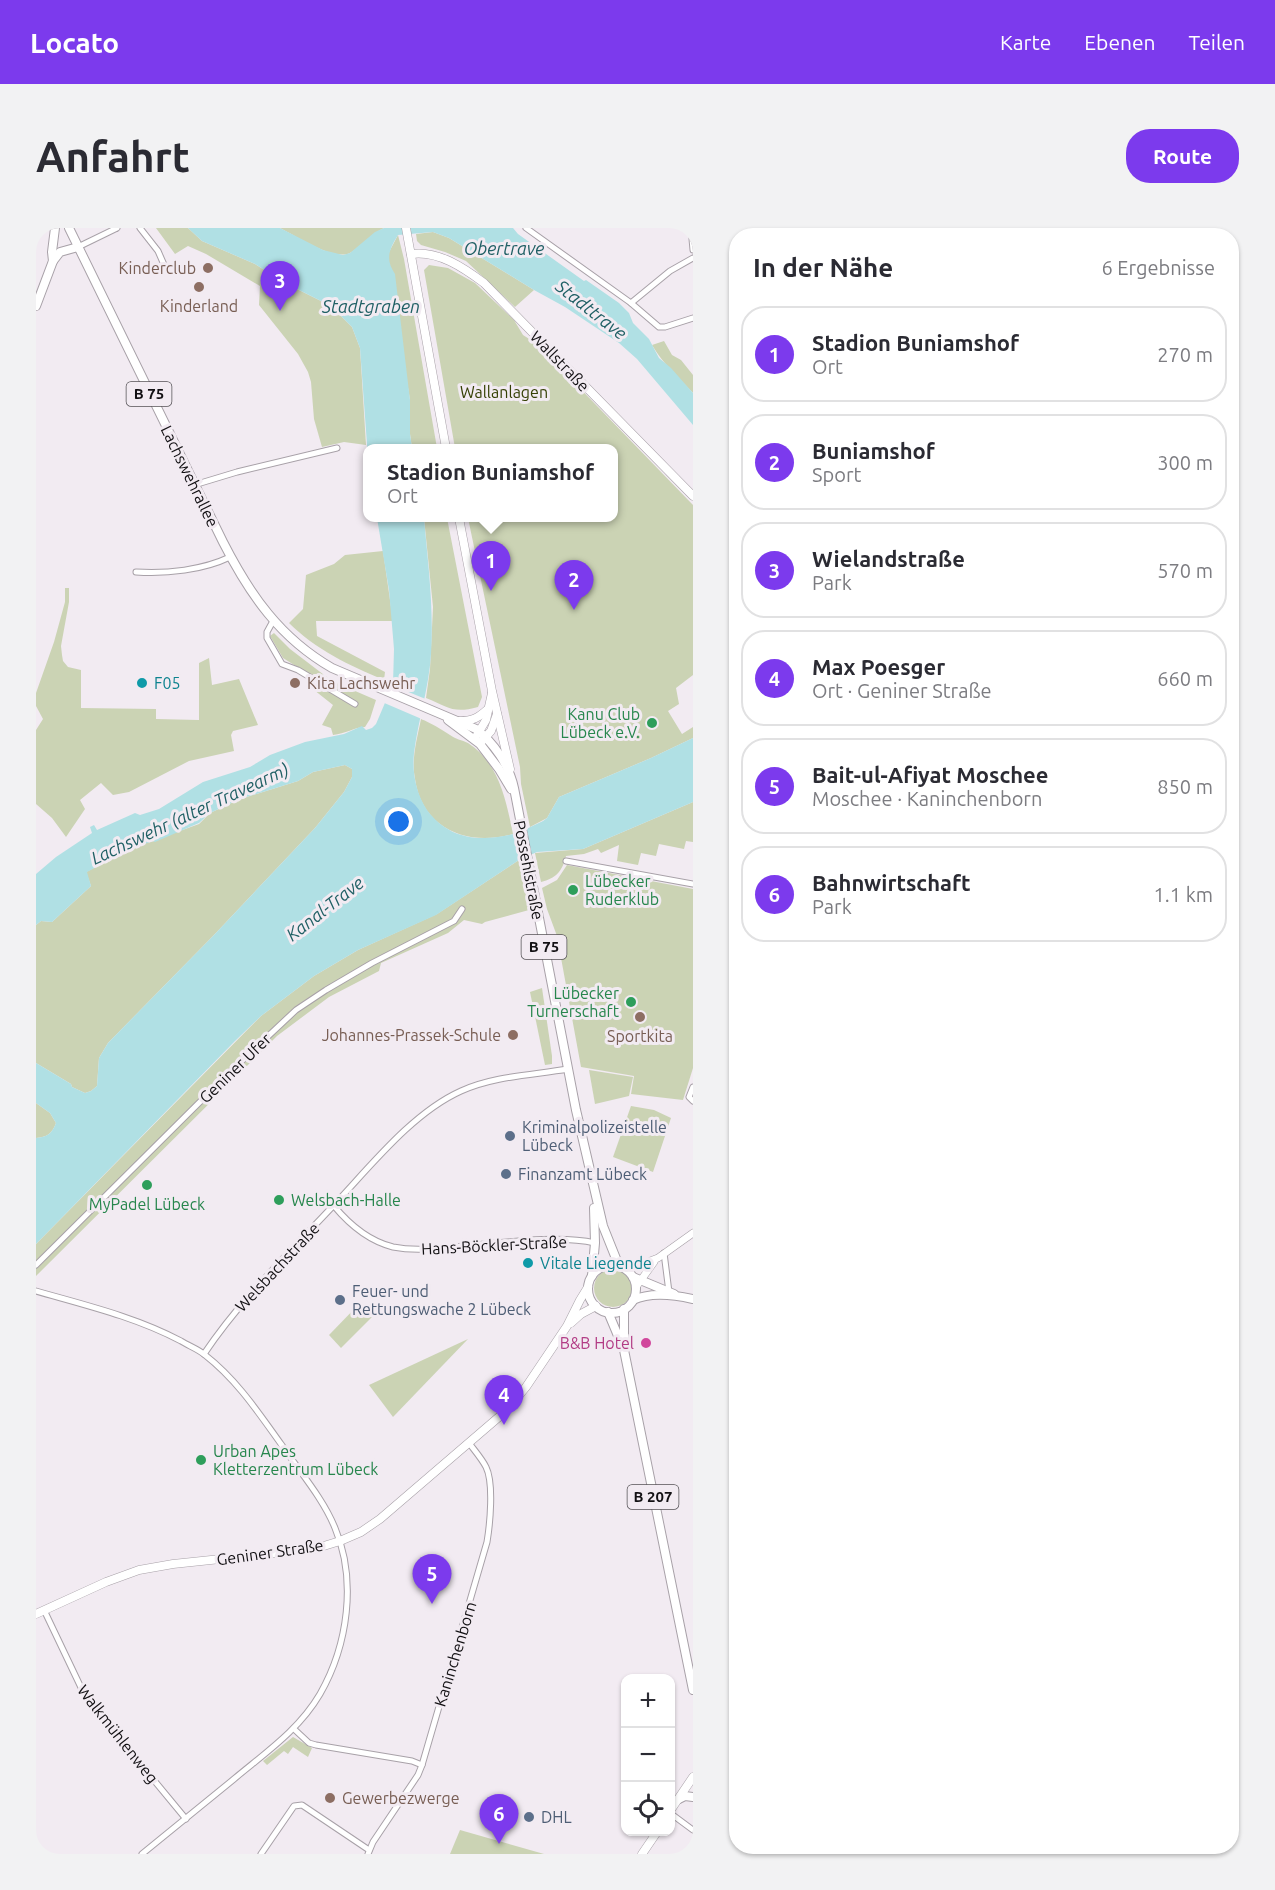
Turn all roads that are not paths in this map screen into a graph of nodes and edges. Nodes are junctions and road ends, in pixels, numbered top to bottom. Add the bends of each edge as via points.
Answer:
1 (55, 228) edge
2 (69, 228) edge
3 (117, 228) edge
4 (140, 228) edge
5 (406, 228) edge
6 (526, 228) edge
7 (691, 228) edge
8 (78, 247) junction
9 (693, 250) edge
10 (411, 254) junction
11 (693, 258) edge
12 (53, 261) junction
13 (165, 267) dead end
14 (40, 285) edge
15 (631, 303) junction
16 (36, 306) edge
17 (693, 318) edge
18 (445, 444) edge
19 (337, 448) dead end
20 (194, 485) junction
21 (693, 496) edge
22 (460, 522) edge
23 (230, 557) junction
24 (136, 572) dead end
25 (273, 621) junction
26 (492, 691) junction
27 (355, 704) dead end
28 (489, 708) junction
29 (498, 713) junction
30 (443, 717) junction
31 (459, 721) junction
32 (480, 738) junction
33 (512, 778) junction
34 (515, 798) junction
35 (566, 861) dead end
36 (693, 884) edge
37 (462, 909) dead end
38 (568, 1069) junction
39 (693, 1087) edge
40 (693, 1101) edge
41 (589, 1168) junction
42 (334, 1206) junction
43 (693, 1233) edge
44 (595, 1242) junction
45 (664, 1253) junction
46 (658, 1258) junction
47 (36, 1265) edge
48 (591, 1276) junction
49 (631, 1276) junction
50 (588, 1287) junction
51 (36, 1291) edge
52 (669, 1292) junction
53 (680, 1296) junction
54 (693, 1299) edge
55 (633, 1300) junction
56 (596, 1306) junction
57 (624, 1309) junction
58 (608, 1312) junction
59 (567, 1326) junction
60 (624, 1350) junction
61 (204, 1354) junction
62 (470, 1443) junction
63 (340, 1541) junction
64 (40, 1612) edge
65 (693, 1690) edge
66 (294, 1729) junction
67 (422, 1765) junction
68 (693, 1777) edge
69 (693, 1797) edge
70 (679, 1799) junction
71 (675, 1805) edge
72 (675, 1816) edge
73 (186, 1819) junction
74 (693, 1830) edge
75 (654, 1836) edge
76 (369, 1852) edge
77 (142, 1854) edge
78 (261, 1854) edge
79 (642, 1854) edge

1 - 12 main road
2 - 8 main road, Lachswehrallee
3 - 8 street
4 - 13 street via 158,250
5 - 10 main road
6 - 15 street
7 - 9 street
8 - 12 main road via 60,252
8 - 20 main road, Lachswehrallee / B 75
10 - 18 main road
10 - 21 main road, Wallstraße via 423,253 448,261 484,283
11 - 15 street
12 - 14 main road
14 - 16 main road
15 - 17 street via 659,327
19 - 20 street
20 - 23 main road, Lachswehrallee / B 75
22 - 26 main road, Possehlstraße
23 - 24 street via 200,567
23 - 25 main road, Lachswehrallee / B 75
25 - 27 street via 267,638 282,664
25 - 30 main road, Lachswehrallee / B 75 via 318,660
26 - 28 main road
26 - 29 main road, Possehlstraße
28 - 31 main road via 478,718
28 - 32 main road
29 - 32 main road via 495,723
29 - 33 main road, Possehlstraße
30 - 31 main road, Lachswehrallee / B 75
30 - 32 main road, Lachswehrallee / B 75
31 - 32 main road, Lachswehrallee / B 75
32 - 33 main road, Lachswehrallee / B 75 via 500,756
32 - 34 main road, Lachswehrallee / B 75
33 - 34 main road, Possehlstraße / B 75
34 - 38 main road, Possehlstraße / B 75
35 - 36 street
37 - 47 street, Geniner Ufer via 454,921 296,1010
38 - 41 main road, Possehlstraße / B 75
38 - 42 street, Welsbachstraße via 481,1083 441,1101 397,1138
39 - 40 street via 689,1097
41 - 44 main road, Possehlstraße / B 75
41 - 49 main road, Possehlstraße / B 75 via 603,1226
42 - 44 street, Hans-Böckler-Straße via 365,1235 392,1246 426,1249 543,1240
42 - 61 street, Welsbachstraße via 234,1312
43 - 45 street
44 - 48 main road, Possehlstraße / B 75
45 - 46 street
45 - 52 street
46 - 49 street
46 - 49 street
48 - 49 main road via 603,1266
48 - 50 main road
49 - 52 main road
49 - 55 main road
50 - 56 main road
50 - 59 main road, Geniner Straße
51 - 61 street via 129,1318
52 - 53 main road
53 - 54 main road
53 - 55 main road
55 - 57 main road
56 - 58 main road
56 - 59 main road, Geniner Straße
57 - 58 main road
57 - 60 main road, B 207
58 - 60 main road, B 207
59 - 62 main road, Geniner Straße via 507,1410
60 - 65 main road, B 207
61 - 63 street via 243,1391 323,1505
62 - 63 main road, Geniner Straße via 380,1519
62 - 67 street, Kaninchenborn via 487,1468 490,1522
63 - 64 main road, Geniner Straße via 314,1549 140,1570
63 - 66 street via 347,1590 341,1642 321,1693
64 - 73 street, Walkmühlenweg via 86,1698
66 - 67 street via 316,1745
66 - 73 street
67 - 76 street, Kaninchenborn
68 - 70 main road
69 - 70 main road
70 - 71 main road
72 - 74 street
73 - 77 street
75 - 79 main road
76 - 78 street via 297,1804

